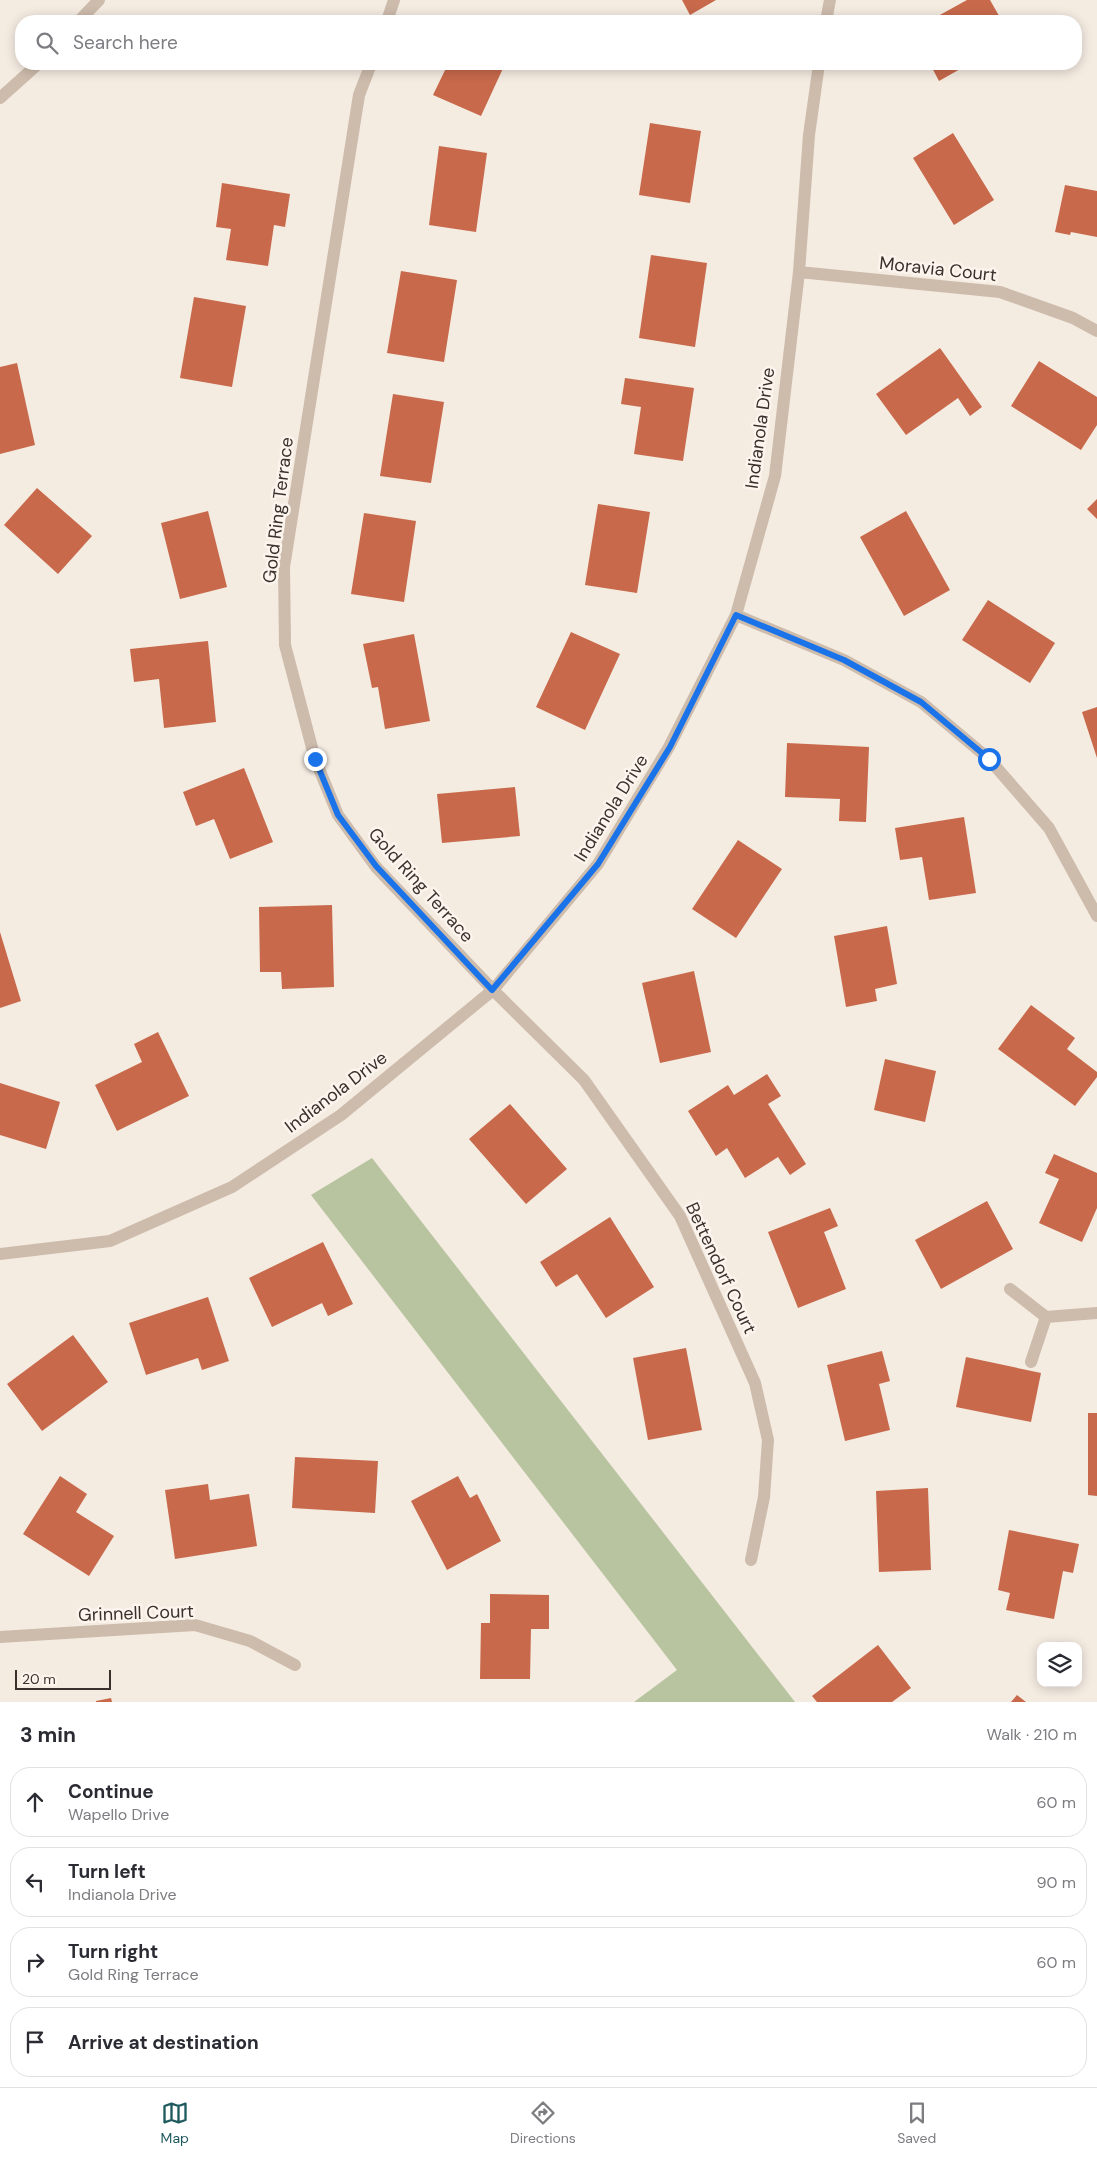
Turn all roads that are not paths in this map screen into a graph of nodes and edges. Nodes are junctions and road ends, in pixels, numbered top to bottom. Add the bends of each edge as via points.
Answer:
1 (99, 0) edge
2 (394, 0) edge
3 (830, 0) edge
4 (85, 15) edge
5 (388, 15) edge
6 (827, 15) edge
7 (31, 70) edge
8 (369, 70) edge
9 (818, 70) edge
10 (0, 98) edge
11 (798, 272) junction
12 (1097, 331) edge
13 (736, 615) junction
14 (1097, 916) edge
15 (492, 990) junction
16 (0, 1254) edge
17 (1010, 1289) dead end
18 (1097, 1313) edge
19 (1046, 1317) junction
20 (1031, 1362) dead end
21 (751, 1560) dead end
22 (0, 1637) edge
23 (295, 1665) dead end

1 - 4 street
2 - 5 street
3 - 6 street
7 - 10 street
8 - 15 street, Gold Ring Terrace via 359,95 284,567 285,645 315,759 338,815 376,866
9 - 11 street, Indianola Drive via 809,135
11 - 12 street, Moravia Court via 1000,292 1073,318
11 - 13 street, Indianola Drive via 775,476
13 - 14 street via 844,660 921,702 989,759 1049,828
13 - 15 street, Indianola Drive via 670,747 598,864
15 - 16 street, Indianola Drive via 341,1115 232,1186 110,1241
15 - 21 street, Bettendorf Court via 584,1080 680,1216 755,1383 768,1440 764,1497
17 - 19 street
18 - 19 street
19 - 20 street
22 - 23 street, Grinnell Court via 195,1625 250,1641

